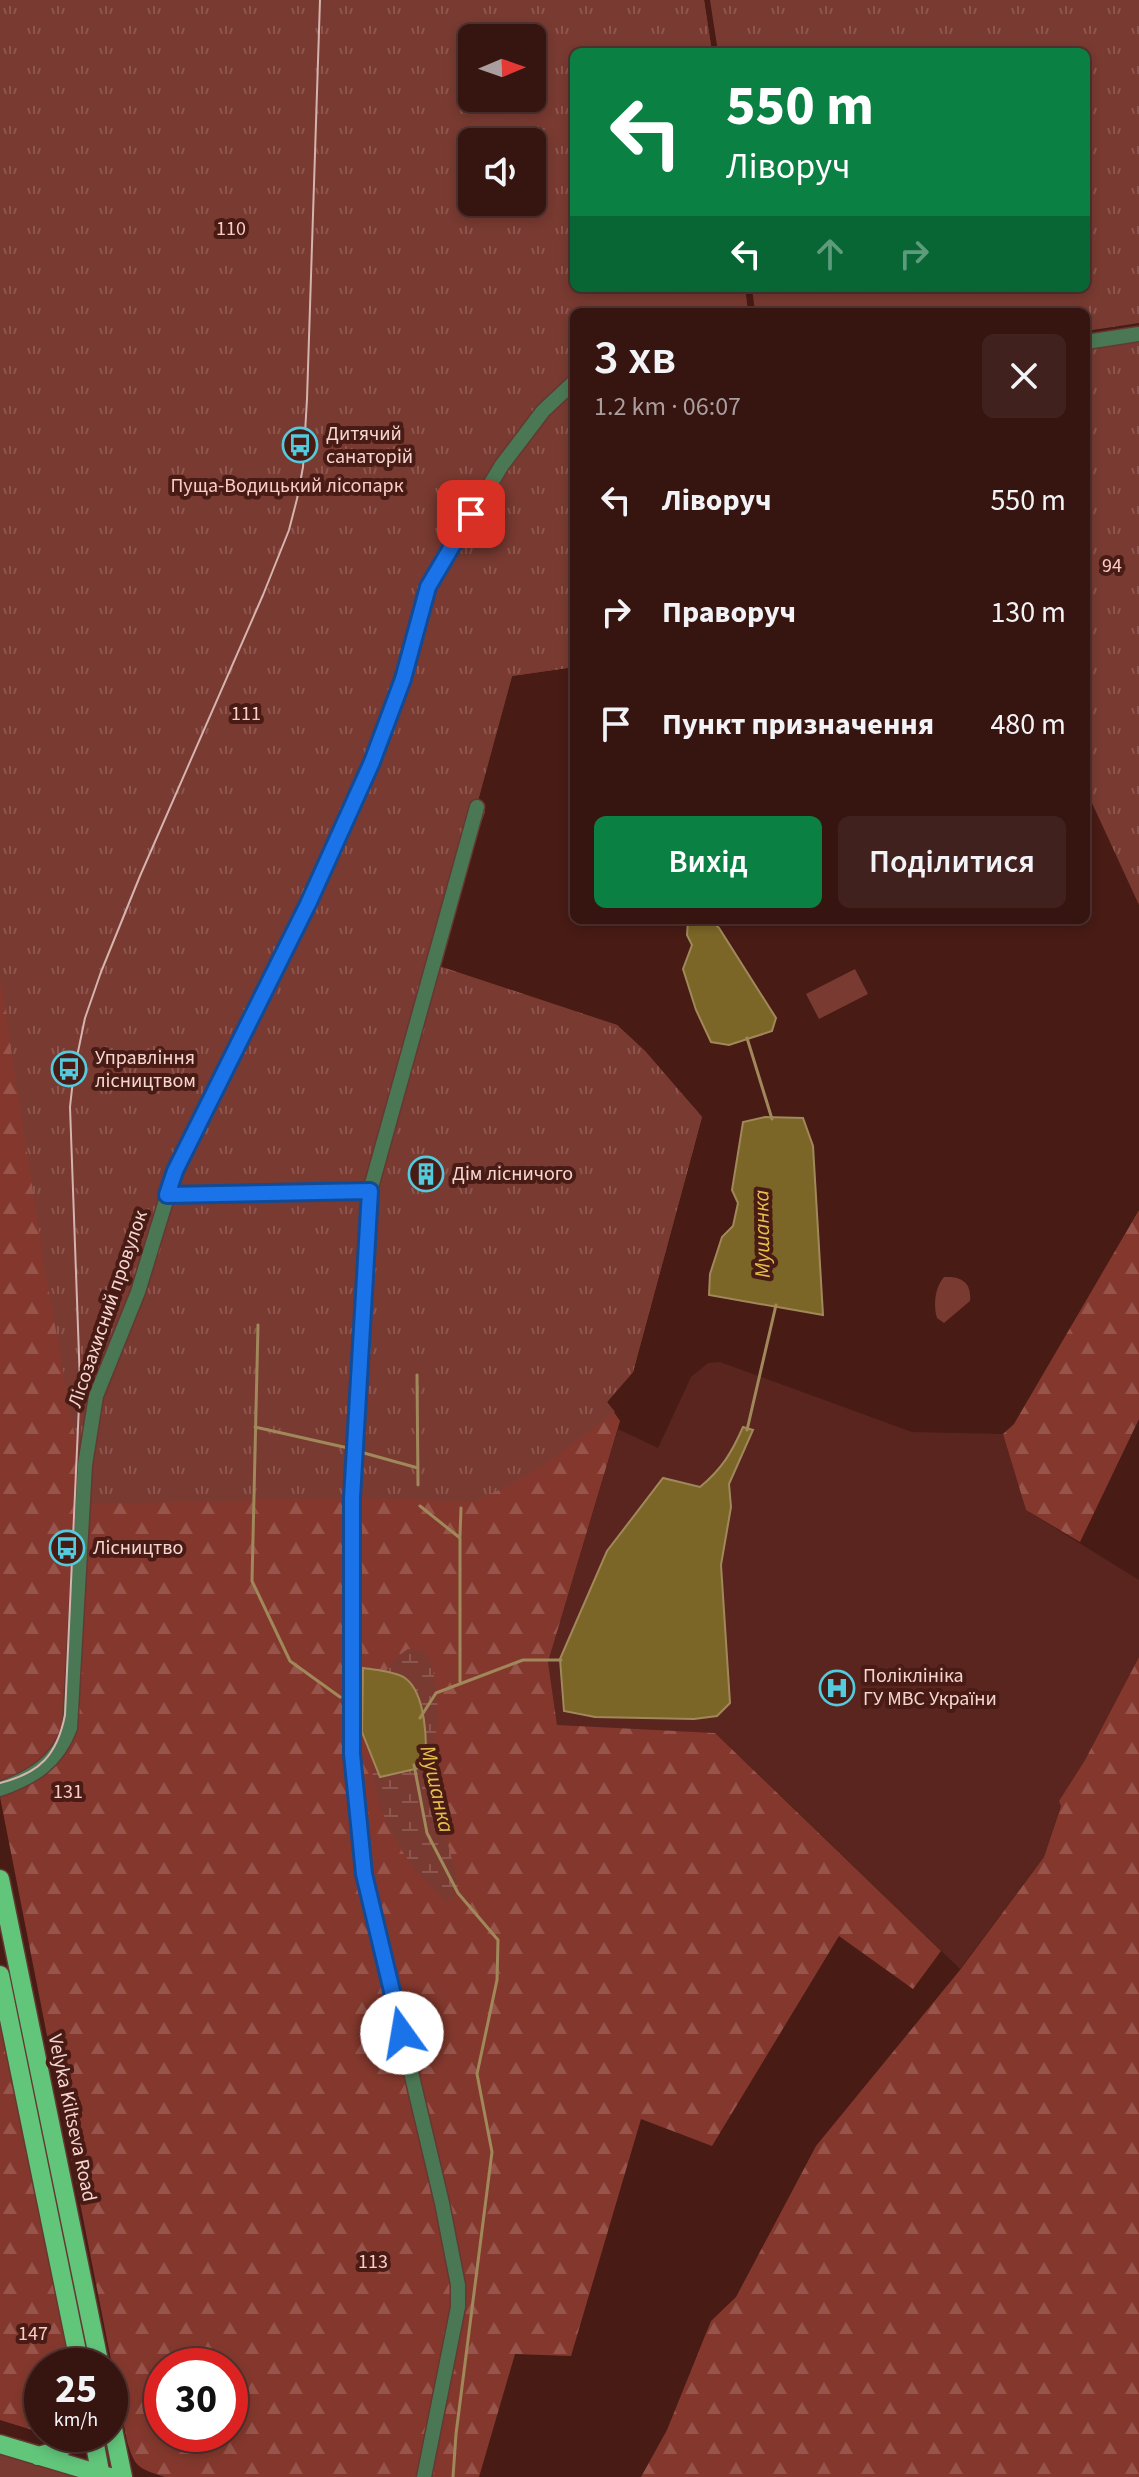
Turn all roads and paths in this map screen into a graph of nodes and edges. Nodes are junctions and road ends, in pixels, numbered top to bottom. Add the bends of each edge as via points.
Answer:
1 (1139, 334) edge
2 (1090, 341) edge
3 (570, 386) edge
4 (477, 807) dead end
5 (370, 1191) junction
6 (167, 1195) junction
7 (0, 1789) edge
8 (0, 1879) edge
9 (0, 1975) edge
10 (76, 2348) edge
11 (96, 2348) edge
12 (0, 2444) edge
13 (54, 2452) edge
14 (98, 2452) edge
15 (118, 2452) edge
16 (38, 2456) junction
17 (104, 2476) edge
18 (123, 2477) edge
19 (424, 2477) edge

1 - 2 street
3 - 6 street, Лісозахисний провулок via 543,411 502,465 428,587 403,679 372,762
4 - 5 street
5 - 6 street
5 - 19 street via 352,1498 352,1754 364,1874 458,2285
6 - 7 street, Лісозахисний провулок via 92,1414 70,1728 46,1766
8 - 11 main road, Velyka Kiltseva Road
9 - 10 main road, Velyka Kiltseva Road
12 - 16 main road
13 - 16 main road
14 - 17 main road
15 - 18 main road
16 - 17 main road

